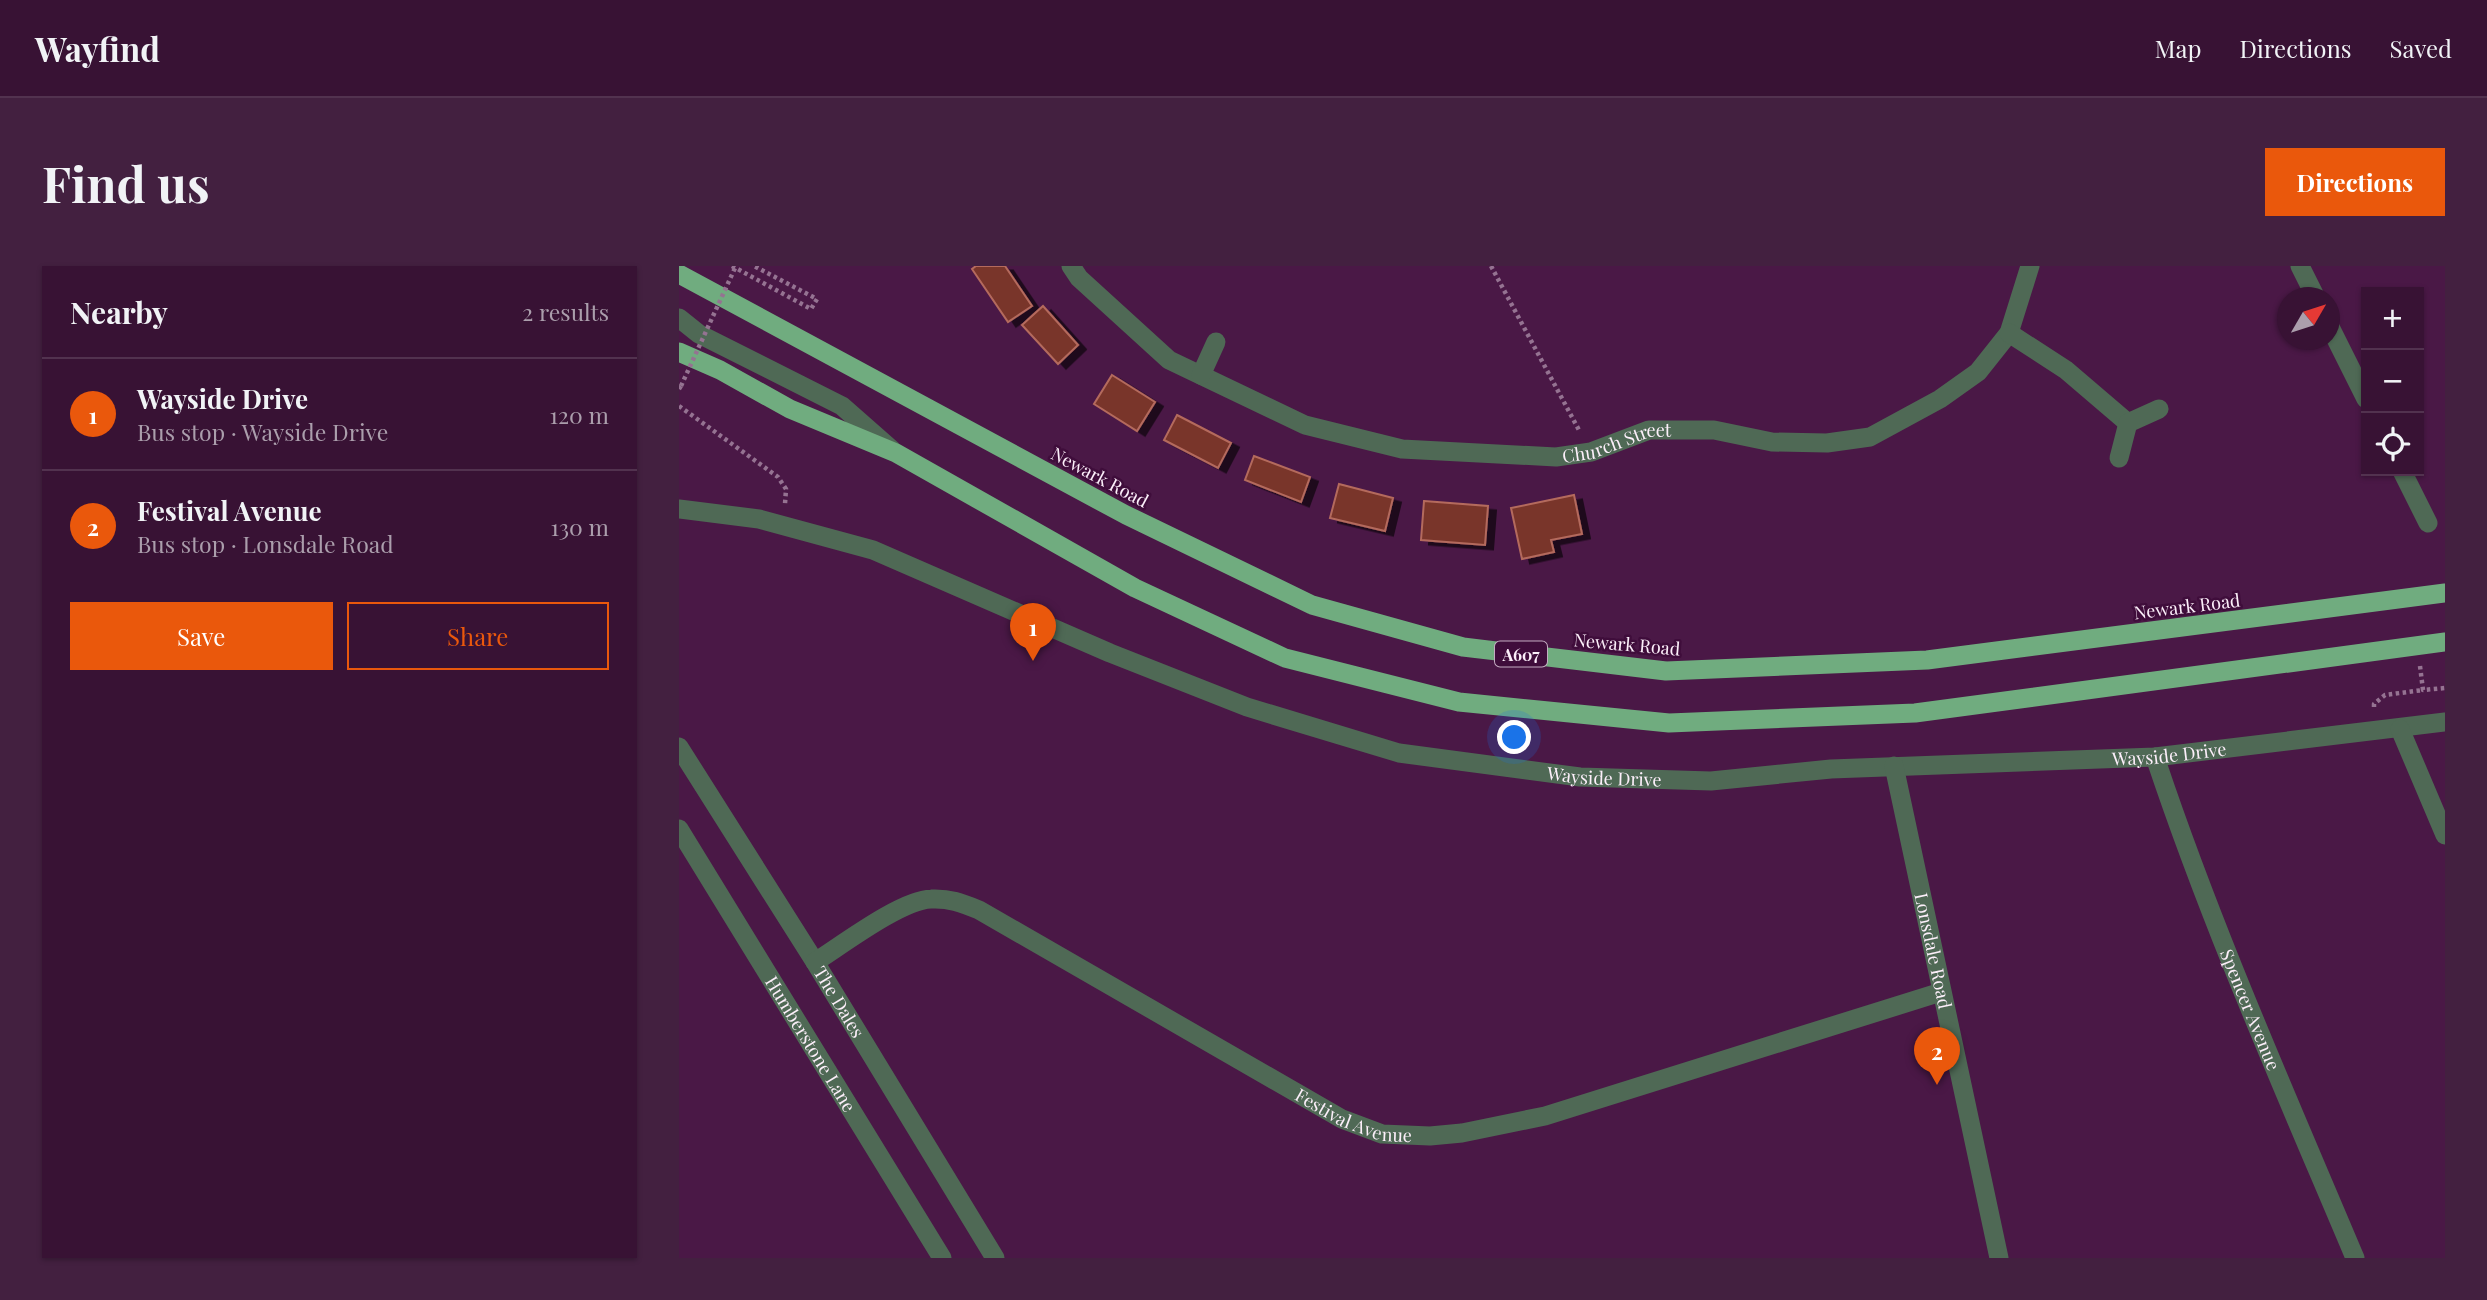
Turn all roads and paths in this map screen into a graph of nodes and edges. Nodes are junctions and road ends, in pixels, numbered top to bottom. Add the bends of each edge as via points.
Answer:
1 (754, 266) edge
2 (1071, 266) edge
3 (1491, 266) edge
4 (2030, 266) edge
5 (2300, 266) edge
6 (733, 267) edge
7 (679, 274) edge
8 (2310, 287) edge
9 (679, 317) edge
10 (2009, 332) junction
11 (1216, 342) dead end
12 (2340, 347) edge
13 (679, 352) edge
14 (1201, 375) junction
15 (679, 388) edge
16 (2361, 389) edge
17 (679, 406) edge
18 (2159, 409) dead end
19 (2128, 423) junction
20 (1591, 452) junction
21 (896, 453) junction
22 (2119, 458) dead end
23 (2404, 476) edge
24 (679, 509) edge
25 (2428, 523) dead end
26 (783, 526) junction
27 (2445, 593) edge
28 (2445, 642) edge
29 (2420, 665) dead end
30 (2445, 688) edge
31 (2445, 722) edge
32 (2400, 729) junction
33 (679, 747) edge
34 (2155, 757) junction
35 (1894, 766) junction
36 (679, 828) edge
37 (2445, 835) edge
38 (815, 962) junction
39 (1941, 992) junction
40 (942, 1258) edge
41 (995, 1258) edge
42 (1999, 1258) edge
43 (2355, 1258) edge

1 - 6 path via 817,299 811,309
2 - 14 street, Church Street via 1169,360
3 - 20 path
4 - 10 street, Church Street
5 - 8 street
6 - 15 path, bridge
7 - 27 highway, Newark Road / A607 via 1126,515 1300,599 1463,647 1666,671 1927,660
9 - 21 street via 699,334 842,406
10 - 19 street via 2066,370
10 - 20 street, Church Street via 1978,372 1870,438 1772,442 1714,430 1649,430
11 - 14 street
12 - 16 street
13 - 21 highway via 790,409
14 - 20 street, Church Street via 1305,425 1402,449 1556,457
17 - 26 path via 778,477 786,489
18 - 19 street
19 - 22 street
21 - 28 highway via 1135,588 1285,658 1459,702 1669,723 1915,713
23 - 25 street
24 - 26 street, Wayside Drive
26 - 35 street, Wayside Drive via 873,550 1247,707 1399,753 1580,777 1711,781
29 - 30 path via 2423,690
31 - 32 street, Wayside Drive
32 - 34 street, Wayside Drive
32 - 37 street
33 - 38 street, The Dales
34 - 35 street, Wayside Drive
34 - 43 street, Spencer Avenue via 2223,943
35 - 39 street, Lonsdale Road
36 - 40 street, Humberstone Lane
38 - 39 street, Festival Avenue via 905,906 928,899 954,900 979,910 1342,1119 1383,1134 1430,1136 1545,1116
38 - 41 street, The Dales
39 - 42 street, Lonsdale Road

